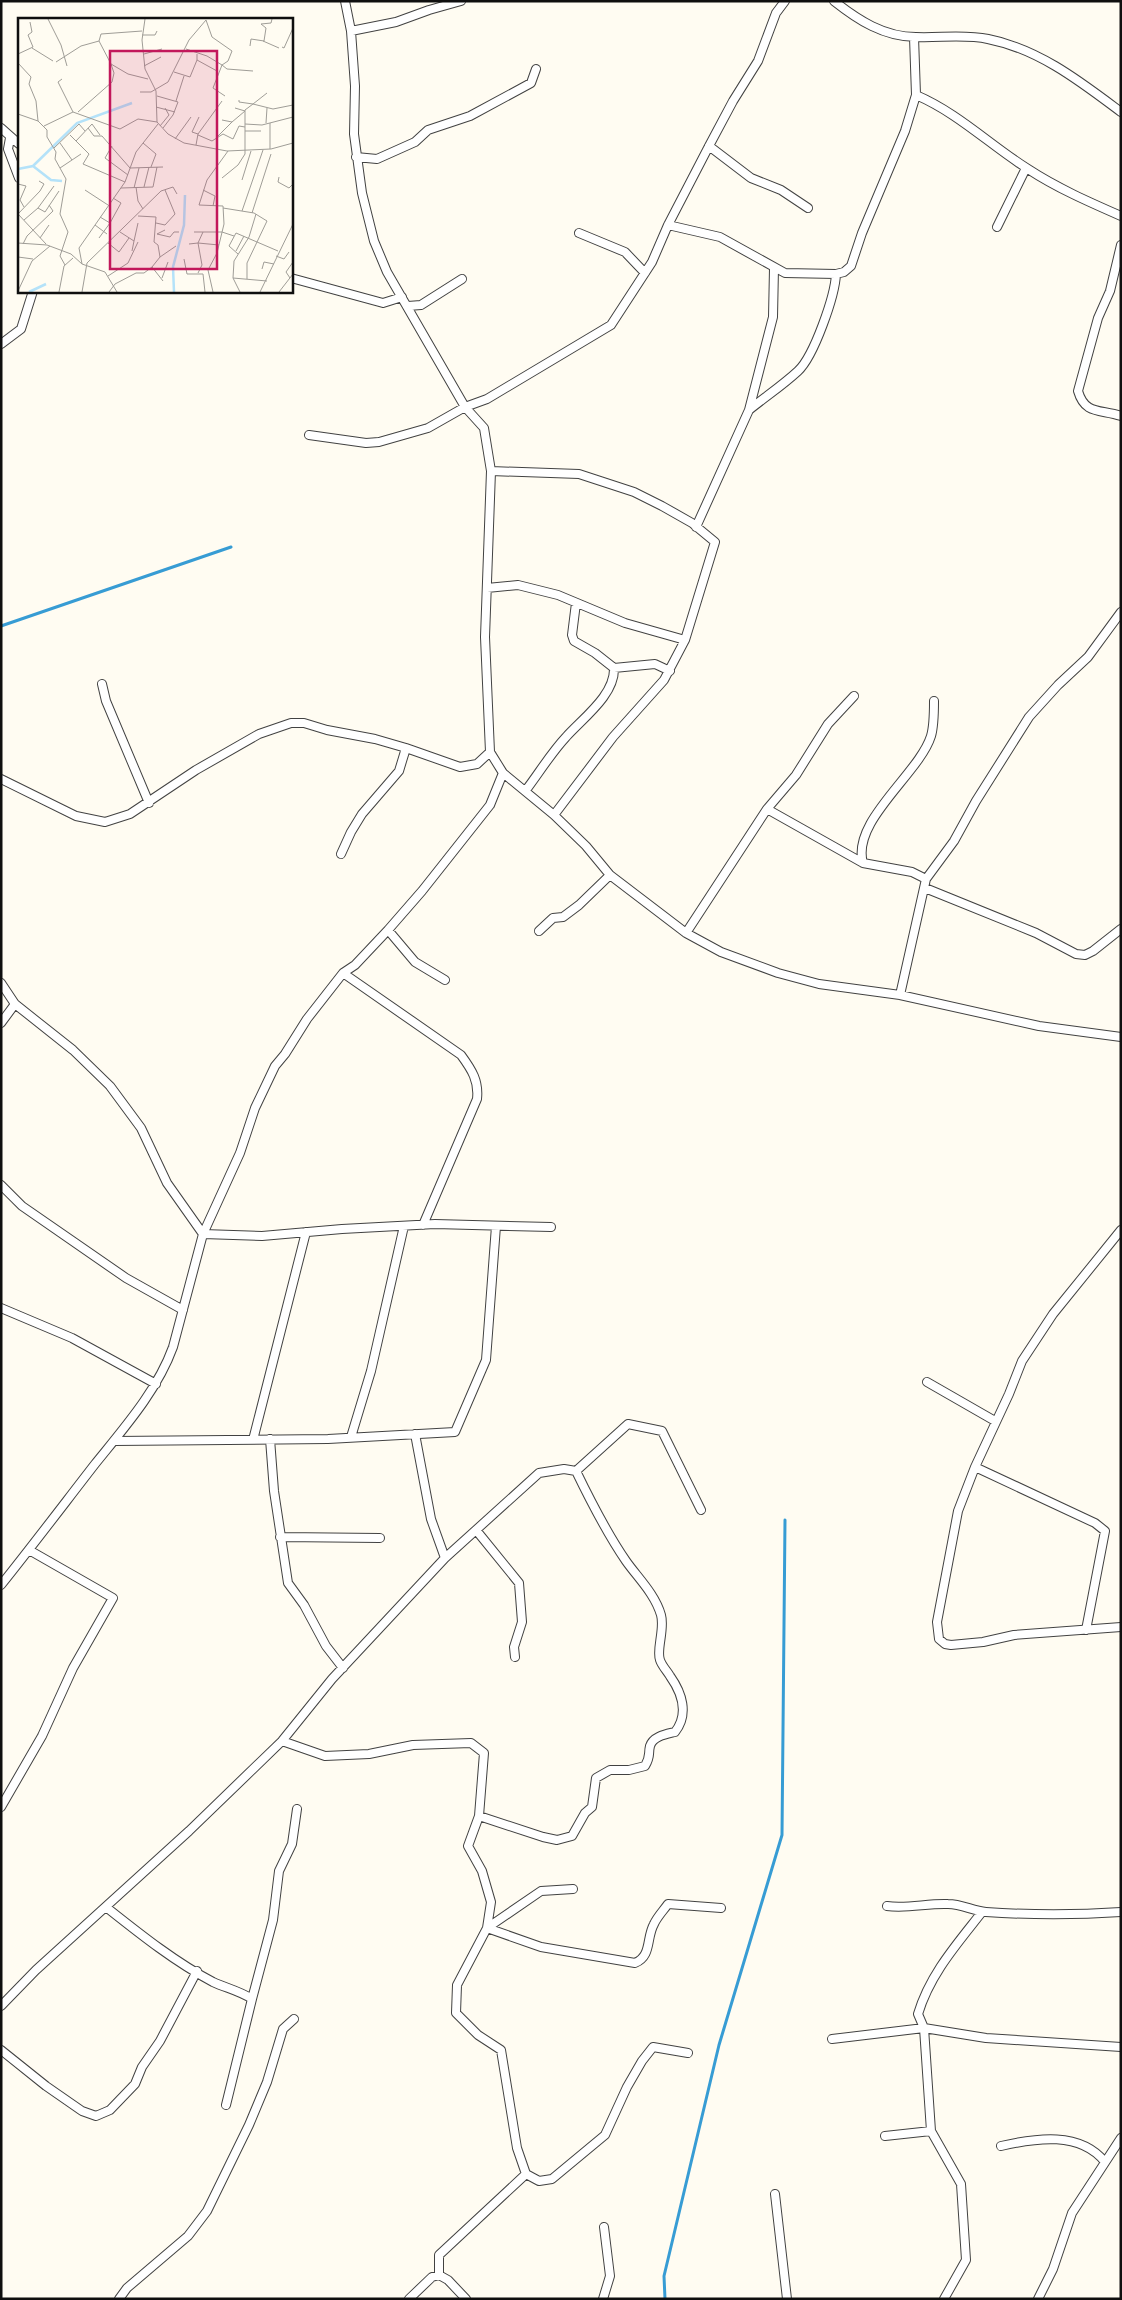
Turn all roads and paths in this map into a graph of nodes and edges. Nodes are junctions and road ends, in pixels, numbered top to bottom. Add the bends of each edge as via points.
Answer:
1 (345, 1) edge
2 (461, 1) edge
3 (785, 1) edge
4 (834, 1) edge
5 (350, 31) junction
6 (914, 37) junction
7 (536, 69) dead end
8 (916, 95) junction
9 (1121, 112) edge
10 (1, 128) edge
11 (10, 138) junction
12 (18, 143) edge
13 (709, 146) junction
14 (356, 157) junction
15 (1026, 168) junction
16 (18, 175) edge
17 (808, 208) dead end
18 (1121, 216) edge
19 (668, 224) junction
20 (996, 227) dead end
21 (579, 233) dead end
22 (1121, 245) edge
23 (774, 268) junction
24 (645, 273) junction
25 (836, 274) junction
26 (292, 278) edge
27 (462, 279) dead end
28 (33, 292) edge
29 (402, 297) junction
30 (408, 306) junction
31 (1, 344) edge
32 (465, 407) junction
33 (749, 410) junction
34 (1121, 416) edge
35 (309, 435) dead end
36 (491, 471) junction
37 (696, 527) junction
38 (487, 588) junction
39 (576, 603) junction
40 (1121, 612) edge
41 (685, 640) junction
42 (614, 668) junction
43 (670, 671) junction
44 (102, 684) dead end
45 (854, 696) dead end
46 (934, 701) dead end
47 (406, 748) junction
48 (490, 752) junction
49 (503, 773) junction
50 (1, 779) edge
51 (526, 790) junction
52 (149, 803) junction
53 (768, 809) junction
54 (554, 815) junction
55 (341, 854) dead end
56 (863, 863) junction
57 (610, 875) junction
58 (926, 879) junction
59 (925, 888) junction
60 (1121, 924) edge
61 (388, 930) junction
62 (539, 931) dead end
63 (1119, 931) edge
64 (686, 933) junction
65 (343, 973) junction
66 (445, 980) dead end
67 (1, 983) edge
68 (900, 995) junction
69 (15, 1004) junction
70 (1, 1023) edge
71 (1121, 1037) edge
72 (1, 1185) edge
73 (423, 1225) junction
74 (404, 1226) junction
75 (496, 1226) junction
76 (551, 1227) dead end
77 (1121, 1230) edge
78 (306, 1232) junction
79 (203, 1234) junction
80 (1, 1308) edge
81 (183, 1310) junction
82 (927, 1382) dead end
83 (156, 1384) junction
84 (995, 1421) junction
85 (415, 1434) junction
86 (351, 1438) junction
87 (270, 1439) junction
88 (253, 1440) junction
89 (114, 1441) junction
90 (975, 1467) junction
91 (576, 1471) junction
92 (702, 1510) dead end
93 (476, 1530) junction
94 (280, 1537) junction
95 (380, 1538) dead end
96 (28, 1550) junction
97 (445, 1558) junction
98 (1, 1585) edge
99 (1121, 1628) edge
100 (1086, 1630) junction
101 (515, 1657) dead end
102 (343, 1668) junction
103 (282, 1741) junction
104 (1, 1807) edge
105 (297, 1809) dead end
106 (479, 1816) junction
107 (574, 1889) dead end
108 (887, 1906) dead end
109 (106, 1907) junction
110 (721, 1908) dead end
111 (982, 1912) junction
112 (1121, 1912) edge
113 (487, 1928) junction
114 (197, 1972) junction
115 (252, 1999) junction
116 (1, 2006) edge
117 (294, 2019) dead end
118 (924, 2028) junction
119 (832, 2039) dead end
120 (1121, 2047) edge
121 (1, 2050) edge
122 (688, 2053) dead end
123 (226, 2105) dead end
124 (931, 2131) junction
125 (885, 2136) dead end
126 (1121, 2138) edge
127 (1001, 2146) dead end
128 (1106, 2162) junction
129 (526, 2174) junction
130 (775, 2194) dead end
131 (604, 2227) dead end
132 (439, 2275) junction
133 (119, 2299) edge
134 (409, 2299) edge
135 (466, 2299) edge
136 (603, 2299) edge
137 (787, 2299) edge
138 (944, 2299) edge
139 (1038, 2299) edge

1 - 5 street
2 - 5 street via 396,22
3 - 13 street via 776,13 758,61
4 - 6 street via 857,20 895,34
5 - 14 street
6 - 8 street
6 - 9 street via 988,39 1020,49 1070,74
7 - 14 street via 531,83 484,109 428,130 415,142 377,159
8 - 15 street via 946,109
8 - 25 street via 905,131 851,266
10 - 11 street
11 - 12 street
11 - 16 street via 8,149
13 - 17 street via 751,178 781,190
13 - 19 street
14 - 29 street via 374,241
15 - 18 street via 1051,184
15 - 20 street
19 - 23 street via 720,237
19 - 24 street
21 - 24 street via 624,252
22 - 34 street via 1078,391 1082,402 1092,410
23 - 25 street via 785,273
23 - 33 street via 773,317
24 - 32 street via 611,324 487,399
25 - 33 street via 819,334 800,370
26 - 29 street via 383,303
27 - 30 street via 421,304
28 - 31 street via 21,329
29 - 30 street
30 - 32 street
32 - 35 street via 428,428 379,442
32 - 36 street via 484,428
33 - 37 street
36 - 37 street via 579,474 634,492
36 - 38 street
37 - 41 street via 715,542
38 - 39 street via 518,585
38 - 48 street via 485,637
39 - 41 street via 625,623
39 - 42 street via 574,641
40 - 58 street via 1088,657 1030,717 954,841
41 - 43 street
42 - 43 street via 655,664
42 - 51 street via 615,677 598,705 565,738
43 - 54 street
44 - 52 street via 106,701
45 - 53 street via 828,724 796,775
46 - 56 street via 931,736 882,807 863,842
47 - 48 street via 460,767 477,764
47 - 52 street via 304,723 291,723 259,734 196,770
47 - 55 street via 398,771 362,814
48 - 49 street
49 - 51 street
49 - 61 street via 490,805
50 - 52 street via 76,816 105,822 130,814
51 - 54 street
53 - 56 street
53 - 64 street
54 - 57 street
56 - 58 street via 912,872
57 - 62 street via 563,917 553,918
57 - 64 street
58 - 59 street
59 - 63 street via 1036,933 1076,954 1085,955 1093,951
59 - 68 street
60 - 63 street
61 - 65 street via 355,965
61 - 66 street via 416,962
64 - 68 street via 721,952 778,973 820,984
65 - 73 street via 461,1055 473,1071 478,1087 477,1099
65 - 79 street via 275,1066 254,1108 240,1153
67 - 69 street
68 - 71 street via 1039,1026
69 - 70 street
69 - 79 street via 74,1050 110,1086 140,1128 167,1183
72 - 81 street via 22,1206 126,1278
73 - 74 street
73 - 75 street
74 - 78 street
74 - 86 street via 371,1371
75 - 76 street
75 - 85 street via 486,1360 455,1432
77 - 84 street via 1053,1314 1022,1361
78 - 79 street via 262,1236
78 - 88 street
79 - 81 street
80 - 83 street via 72,1338
81 - 83 street via 173,1347
82 - 84 street
83 - 89 street
84 - 90 street
85 - 86 street
85 - 97 street via 431,1519
86 - 87 street
87 - 88 street
87 - 94 street
88 - 89 street
89 - 96 street
90 - 100 street via 1095,1523 1105,1531
90 - 100 street via 958,1511 937,1622 940,1639 951,1645 1014,1635
91 - 92 street via 628,1424 662,1431
91 - 93 street via 564,1469 539,1473
91 - 106 street via 599,1518 646,1584 661,1615 659,1660 681,1694 683,1717 675,1732 655,1739 650,1746 651,1756 646,1766 610,1770 596,1778 592,1807 584,1813 572,1836 558,1840 543,1837
93 - 97 street
93 - 101 street via 519,1583 522,1622 514,1647
94 - 95 street
94 - 102 street via 288,1583
96 - 98 street
96 - 104 street via 114,1598 73,1668 42,1736
97 - 102 street
99 - 100 street
102 - 103 street
103 - 106 street via 325,1756 472,1743 484,1753
103 - 109 street
105 - 115 street via 292,1844 279,1871 273,1920
106 - 113 street via 468,1846 482,1871 491,1902
107 - 113 street via 541,1891
108 - 111 street via 950,1904
109 - 114 street
109 - 116 street
110 - 113 street via 668,1904 653,1926 642,1960 635,1963 541,1947
111 - 112 street via 1033,1915
111 - 118 street via 953,1948 925,1992 918,2014
113 - 129 street via 457,1985 456,2013 478,2035 501,2050 517,2148
114 - 115 street
114 - 121 street via 135,2084 110,2110 96,2116 46,2086
115 - 123 street
117 - 133 street via 283,2029 267,2082 207,2211 188,2236 127,2288
118 - 119 street
118 - 120 street via 986,2038
118 - 124 street
122 - 129 street via 654,2047 627,2087 605,2135 552,2180 539,2181
124 - 125 street
124 - 138 street via 960,2184 966,2260
126 - 128 street
127 - 128 street via 1034,2138 1074,2142 1096,2150
128 - 139 street via 1072,2213 1053,2269
129 - 132 street via 439,2255
130 - 137 street
131 - 136 street via 610,2276
132 - 134 street via 432,2277
132 - 135 street

